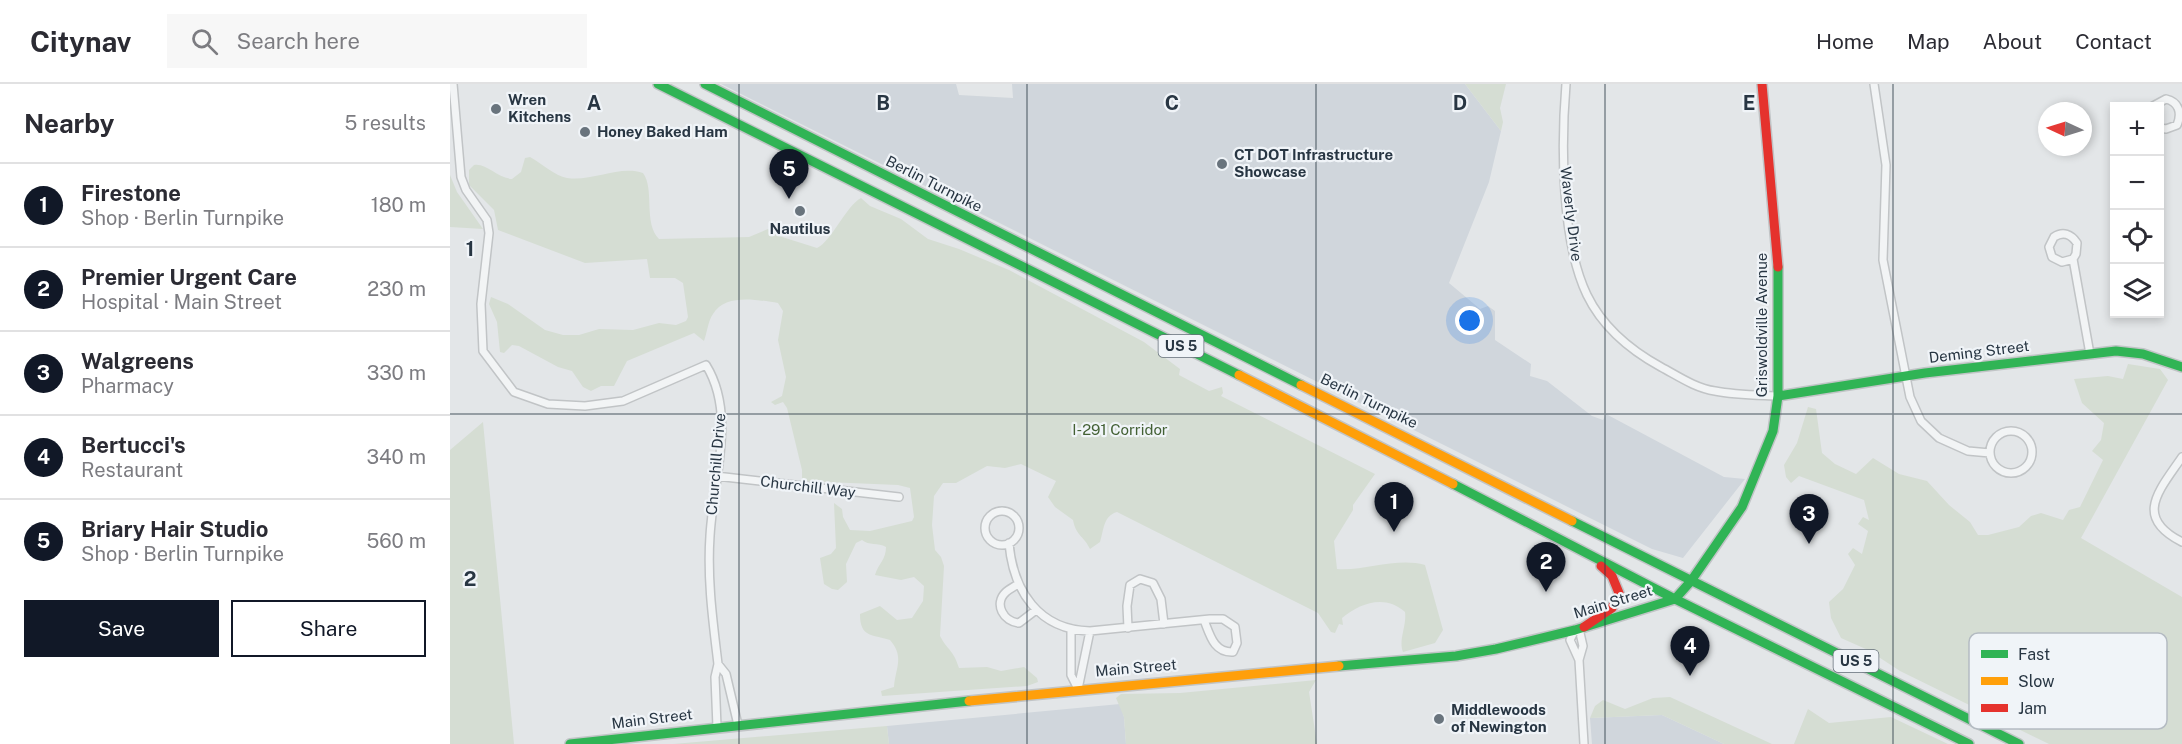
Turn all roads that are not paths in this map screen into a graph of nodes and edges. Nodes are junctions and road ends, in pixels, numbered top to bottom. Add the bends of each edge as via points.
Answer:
1 (453, 84) edge
2 (658, 84) edge
3 (1566, 84) edge
4 (1762, 84) edge
5 (1874, 84) edge
6 (708, 85) edge
7 (2158, 102) edge
8 (699, 105) junction
9 (2181, 120) edge
10 (2164, 128) edge
11 (999, 234) junction
12 (990, 250) junction
13 (2073, 259) junction
14 (2090, 354) junction
15 (2182, 367) edge
16 (1906, 376) junction
17 (1778, 396) junction
18 (1362, 414) junction
19 (1371, 442) junction
20 (1990, 453) junction
21 (2182, 457) edge
22 (716, 476) junction
23 (899, 497) dead end
24 (2182, 542) edge
25 (1009, 543) junction
26 (1587, 554) junction
27 (1691, 581) junction
28 (1018, 584) junction
29 (1675, 599) junction
30 (1036, 610) junction
31 (1204, 620) junction
32 (1164, 624) junction
33 (1128, 628) junction
34 (1580, 628) junction
35 (1071, 630) junction
36 (1090, 631) junction
37 (1579, 660) junction
38 (718, 664) junction
39 (1078, 689) junction
40 (1969, 718) edge
41 (738, 725) junction
42 (717, 727) junction
43 (1990, 729) edge
44 (570, 744) edge
45 (1584, 744) edge
46 (1969, 744) edge
47 (2019, 744) edge

1 - 22 street, Churchill Drive via 461,177 487,220 489,233 481,304 483,351 514,392 548,404 585,406 623,401 706,365 719,390 721,424
2 - 8 main road, US 5
3 - 17 street, Waverly Drive via 1564,177 1572,244 1587,296 1601,318 1629,347 1689,382 1715,391
4 - 17 main road, Griswoldville Avenue via 1778,265
5 - 16 street via 1886,165 1883,260
6 - 8 main road
6 - 11 main road, Berlin Turnpike / US 5
7 - 9 street via 2171,100 2180,108
8 - 12 main road, US 5
9 - 10 street via 2172,128
11 - 12 main road
11 - 18 main road, Berlin Turnpike / US 5
12 - 19 main road, US 5
13 - 13 street via 2078,249 2074,238 2064,233 2054,237 2049,247 2052,257 2062,262
13 - 14 street
14 - 15 main road, Deming Street via 2143,354
14 - 16 main road, Deming Street
16 - 17 main road, Deming Street
16 - 20 street via 1915,410 1929,430 1961,449
17 - 27 main road, Griswoldville Avenue via 1773,431 1755,481 1742,507
18 - 19 main road
18 - 27 main road, Berlin Turnpike / US 5
19 - 26 main road, US 5
20 - 20 street via 1997,469 2010,474 2023,470 2032,454 2029,441 2014,431 1997,436
21 - 24 street via 2154,502 2155,518 2162,532
22 - 23 street, Churchill Way
22 - 38 street, Churchill Drive via 709,564
25 - 25 street via 1018,530 1017,520 1004,511 993,513 985,527 988,538 998,544
25 - 28 street
26 - 29 main road, US 5
26 - 34 main road via 1612,574 1619,595 1615,608
27 - 29 main road, Main Street
27 - 40 main road, Berlin Turnpike / US 5
28 - 30 street
28 - 30 street via 1004,593 1001,600 1006,619 1019,623
29 - 34 main road, Main Street
29 - 46 main road, US 5
30 - 35 street
31 - 31 street via 1215,646 1233,652 1237,643 1235,627 1223,619
31 - 32 street
32 - 33 street
32 - 33 street via 1161,599 1153,583 1140,579 1130,585 1126,606
33 - 36 street
34 - 37 street
34 - 37 street via 1570,640
34 - 39 main road, Main Street via 1456,656
35 - 36 street
35 - 39 street via 1071,675
36 - 39 street
37 - 45 street
38 - 41 street, Churchill Drive via 726,674
38 - 42 street, Churchill Drive
39 - 41 main road, Main Street
41 - 42 main road, Main Street
42 - 44 main road, Main Street
43 - 47 main road, Berlin Turnpike / US 5

